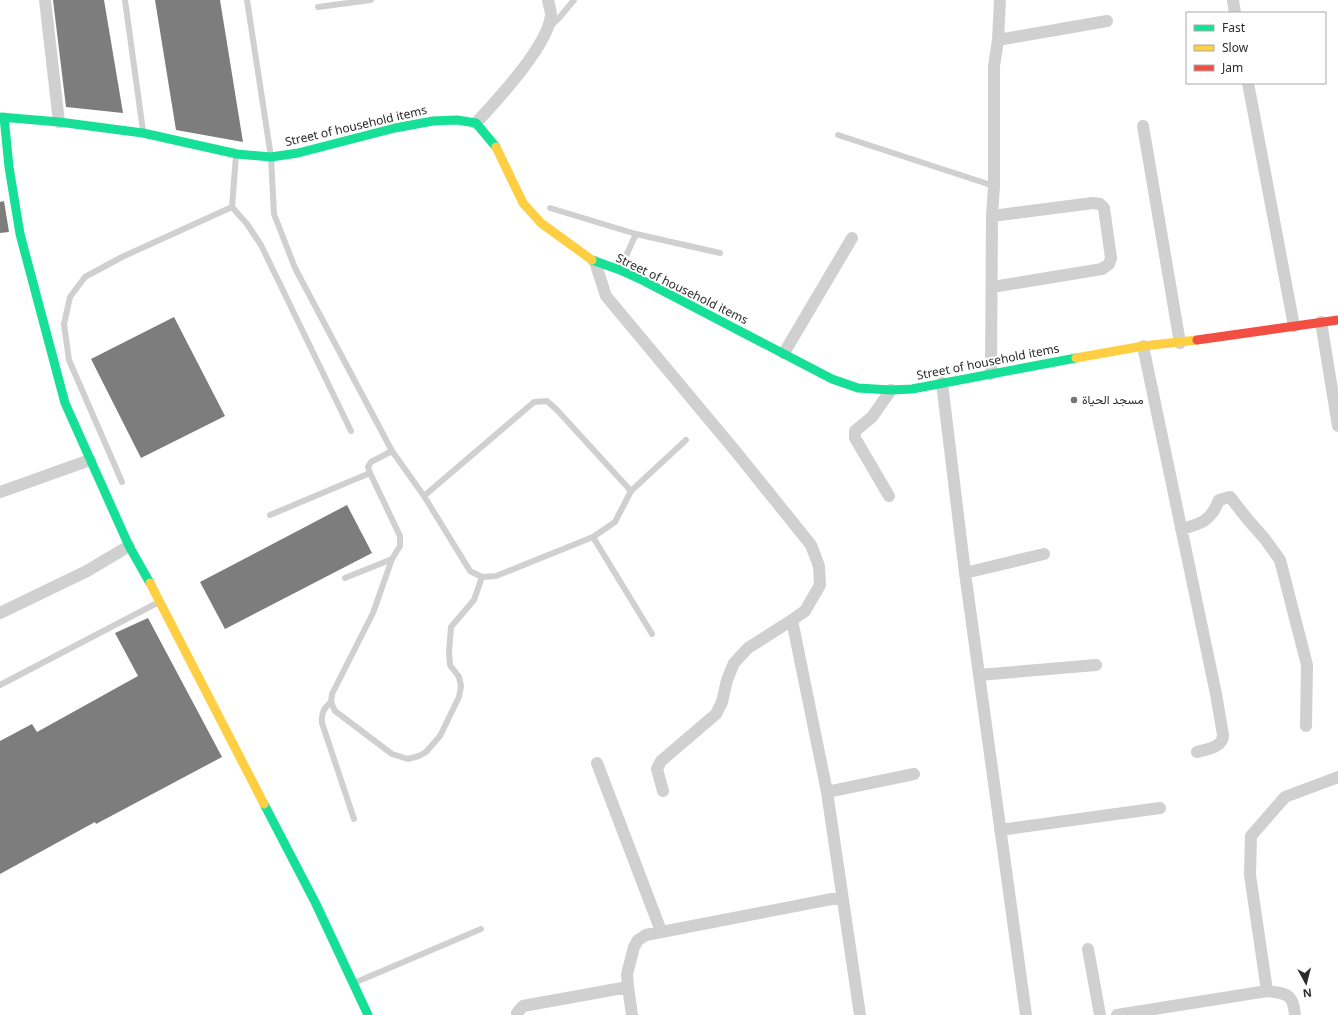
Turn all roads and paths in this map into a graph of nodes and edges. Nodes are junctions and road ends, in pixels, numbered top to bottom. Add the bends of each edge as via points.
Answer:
1 (45, 0) edge
2 (126, 0) edge
3 (247, 0) edge
4 (371, 0) edge
5 (548, 0) edge
6 (574, 0) edge
7 (1000, 0) edge
8 (1233, 0) edge
9 (318, 7) dead end
10 (1236, 12) edge
11 (1107, 22) dead end
12 (546, 31) junction
13 (998, 40) junction
14 (1248, 84) edge
15 (2, 117) edge
16 (59, 122) junction
17 (476, 123) junction
18 (1143, 126) dead end
19 (143, 133) junction
20 (838, 135) dead end
21 (237, 154) junction
22 (271, 157) junction
23 (994, 186) junction
24 (232, 207) junction
25 (550, 208) dead end
26 (992, 216) junction
27 (636, 234) junction
28 (852, 238) dead end
29 (720, 253) dead end
30 (595, 262) junction
31 (620, 270) junction
32 (992, 287) junction
33 (1338, 320) edge
34 (1321, 322) junction
35 (1294, 326) junction
36 (1180, 342) junction
37 (1142, 346) junction
38 (784, 353) junction
39 (991, 374) junction
40 (942, 383) junction
41 (891, 390) junction
42 (1338, 426) edge
43 (351, 431) dead end
44 (686, 440) dead end
45 (392, 451) junction
46 (90, 460) junction
47 (370, 473) junction
48 (122, 482) dead end
49 (631, 491) junction
50 (0, 492) edge
51 (424, 496) junction
52 (889, 496) dead end
53 (270, 515) dead end
54 (1181, 529) junction
55 (593, 537) junction
56 (129, 546) junction
57 (1044, 554) dead end
58 (392, 558) junction
59 (965, 573) junction
60 (482, 577) junction
61 (345, 578) dead end
62 (161, 602) junction
63 (0, 613) edge
64 (792, 620) junction
65 (652, 634) dead end
66 (1096, 665) dead end
67 (979, 675) junction
68 (0, 685) edge
69 (331, 702) junction
70 (1306, 726) dead end
71 (1197, 752) dead end
72 (597, 762) dead end
73 (914, 774) dead end
74 (1338, 777) edge
75 (663, 791) dead end
76 (827, 792) junction
77 (1160, 808) dead end
78 (354, 818) dead end
79 (1000, 830) junction
80 (842, 897) junction
81 (481, 929) dead end
82 (661, 932) junction
83 (1088, 949) dead end
84 (354, 983) junction
85 (628, 987) junction
86 (1267, 991) junction
87 (364, 1013) edge
88 (517, 1015) edge
89 (632, 1015) edge
90 (860, 1015) edge
91 (1026, 1015) edge
92 (1100, 1015) edge
93 (1118, 1015) edge
94 (1295, 1015) edge

1 - 16 street
2 - 19 lane
3 - 22 lane
4 - 9 lane
5 - 12 street via 551,15
6 - 12 lane
7 - 13 street
8 - 10 street
11 - 13 street
12 - 17 street via 507,89
13 - 23 street via 994,66
14 - 35 street
15 - 16 street, Street of household items
15 - 46 street via 20,234 65,402
16 - 19 street, Street of household items
17 - 22 street, Street of household items via 457,120 433,121
17 - 30 street, Street of household items via 495,145 523,203 541,223
18 - 36 street
19 - 21 street, Street of household items
20 - 23 lane
21 - 22 street, Street of household items
21 - 24 lane
22 - 45 lane via 274,214 295,268
23 - 26 street
24 - 43 lane via 261,244
24 - 48 lane via 122,257 85,277 70,297 64,324 69,360
25 - 27 lane
26 - 32 street
26 - 32 street via 1100,204 1104,208 1111,258 1109,264 1102,269
27 - 29 lane
27 - 31 lane
28 - 38 street
30 - 31 street, Street of household items
30 - 64 street via 606,296 811,545 819,566 820,585 805,611
31 - 38 street, Street of household items
32 - 39 street
33 - 34 street, Street of household items
34 - 35 street, Street of household items
34 - 42 street
35 - 36 street, Street of household items
36 - 37 street, Street of household items
37 - 39 street, Street of household items
37 - 54 street
38 - 41 street, Street of household items via 832,379 858,388
39 - 40 street, Street of household items
40 - 41 street, Street of household items
40 - 59 street
41 - 52 street via 872,417 854,434
44 - 49 lane
45 - 47 lane via 371,462 368,467
45 - 51 lane
46 - 50 street
46 - 56 street
47 - 53 lane
47 - 58 lane via 400,536 400,546
49 - 51 lane via 547,401 534,402
49 - 55 lane via 615,522
51 - 60 lane via 470,572
54 - 70 street via 1206,521 1219,500 1230,496 1280,560 1307,665
54 - 71 street via 1223,735 1220,744
55 - 60 lane via 496,576
55 - 65 lane
56 - 62 street
56 - 63 street via 87,571
57 - 59 street
58 - 61 lane
58 - 69 lane via 372,613 332,694
59 - 67 street
60 - 69 lane via 474,600 451,627 448,652 450,665 459,677 459,697 440,736 426,752 408,759 392,754 335,711
62 - 68 lane
62 - 84 street
64 - 75 street via 748,648 734,663 716,714 661,761 657,769
64 - 76 street
66 - 67 street
67 - 79 street
69 - 78 lane via 321,715 322,723
72 - 82 street
73 - 76 street
74 - 86 street via 1285,797 1251,836 1250,875
76 - 80 street
77 - 79 street
79 - 91 street
80 - 82 street
80 - 90 street
81 - 84 lane
82 - 85 street via 646,935 638,940 627,974
83 - 92 street
84 - 87 street
85 - 88 street via 523,1006
85 - 89 street
86 - 93 street
86 - 94 street via 1288,995 1292,999

